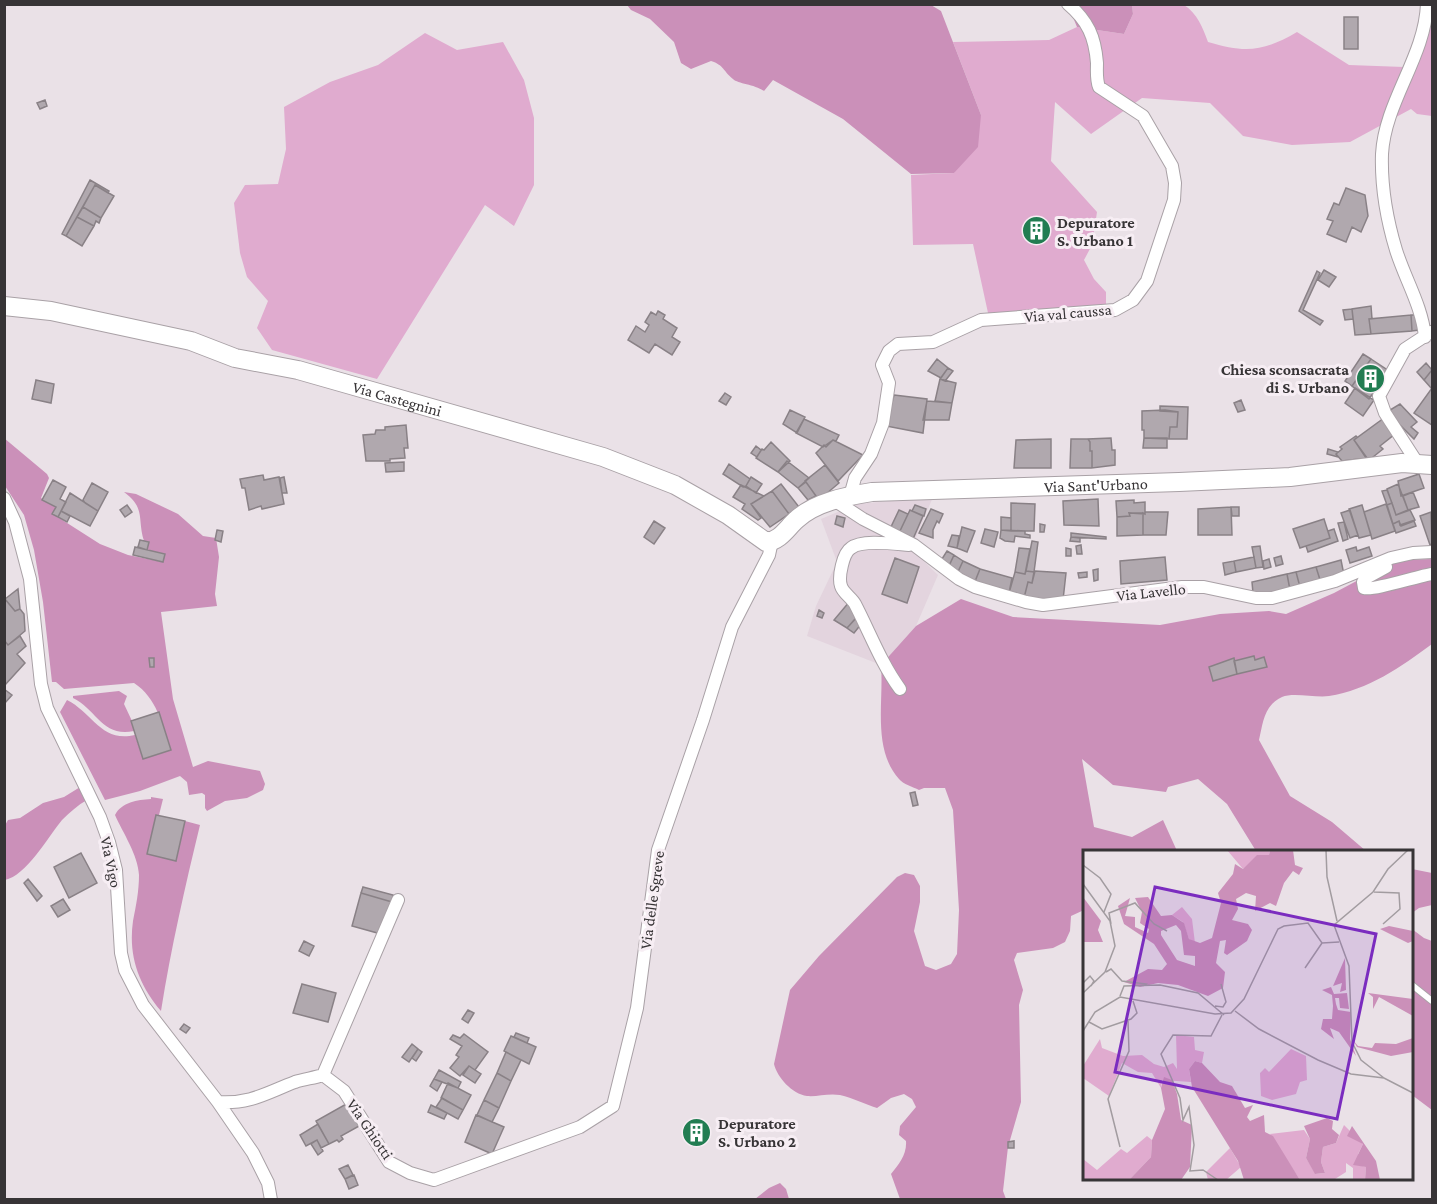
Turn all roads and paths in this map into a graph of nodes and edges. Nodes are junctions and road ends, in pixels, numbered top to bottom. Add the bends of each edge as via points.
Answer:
1 (1068, 4) edge
2 (1427, 4) edge
3 (4, 306) edge
4 (1429, 334) edge
5 (1425, 465) edge
6 (4, 498) edge
7 (842, 498) junction
8 (772, 542) junction
9 (914, 545) junction
10 (1432, 552) edge
11 (1405, 555) junction
12 (1432, 573) edge
13 (900, 689) dead end
14 (398, 900) dead end
15 (1413, 986) edge
16 (1432, 1000) edge
17 (323, 1076) junction
18 (218, 1102) junction
19 (491, 1161) joint
20 (271, 1200) edge

1 - 7 street, Via val caussa via 1081,15 1091,33 1099,87 1143,116 1172,166 1174,200 1147,281 1133,300 1114,310 981,320 933,342 898,344 882,365 889,383 883,423 871,454
2 - 4 street via 1425,29 1401,85 1382,153 1384,189 1396,249
3 - 8 street, Via Castegnini via 51,310 191,341 235,358 298,370 603,457 675,485 759,538
4 - 5 street via 1405,349 1379,396 1385,413
5 - 7 street, Via Sant'Urbano via 1402,463 1290,477 1167,483 892,490
6 - 18 street, Via Vigo via 15,522 30,579 47,708 109,842 116,870 125,970 143,1005
7 - 8 street, Via Sant'Urbano via 798,518
7 - 9 street, Via Lavello via 863,519
8 - 19 street, Via delle Sgreve via 732,627 658,850 637,1008 613,1106 580,1127
9 - 11 street, Via Lavello via 975,587 1043,605 1182,587 1272,598 1335,581
9 - 13 street via 853,546 846,552 840,581
10 - 11 street, Via Lavello
11 - 12 street via 1366,578 1364,588 1370,590
14 - 17 street
15 - 16 lane
17 - 18 street via 251,1100
17 - 19 street, Via Ghiotti via 344,1091 389,1162 410,1173 434,1180
18 - 20 street, Via Vigo via 258,1161

